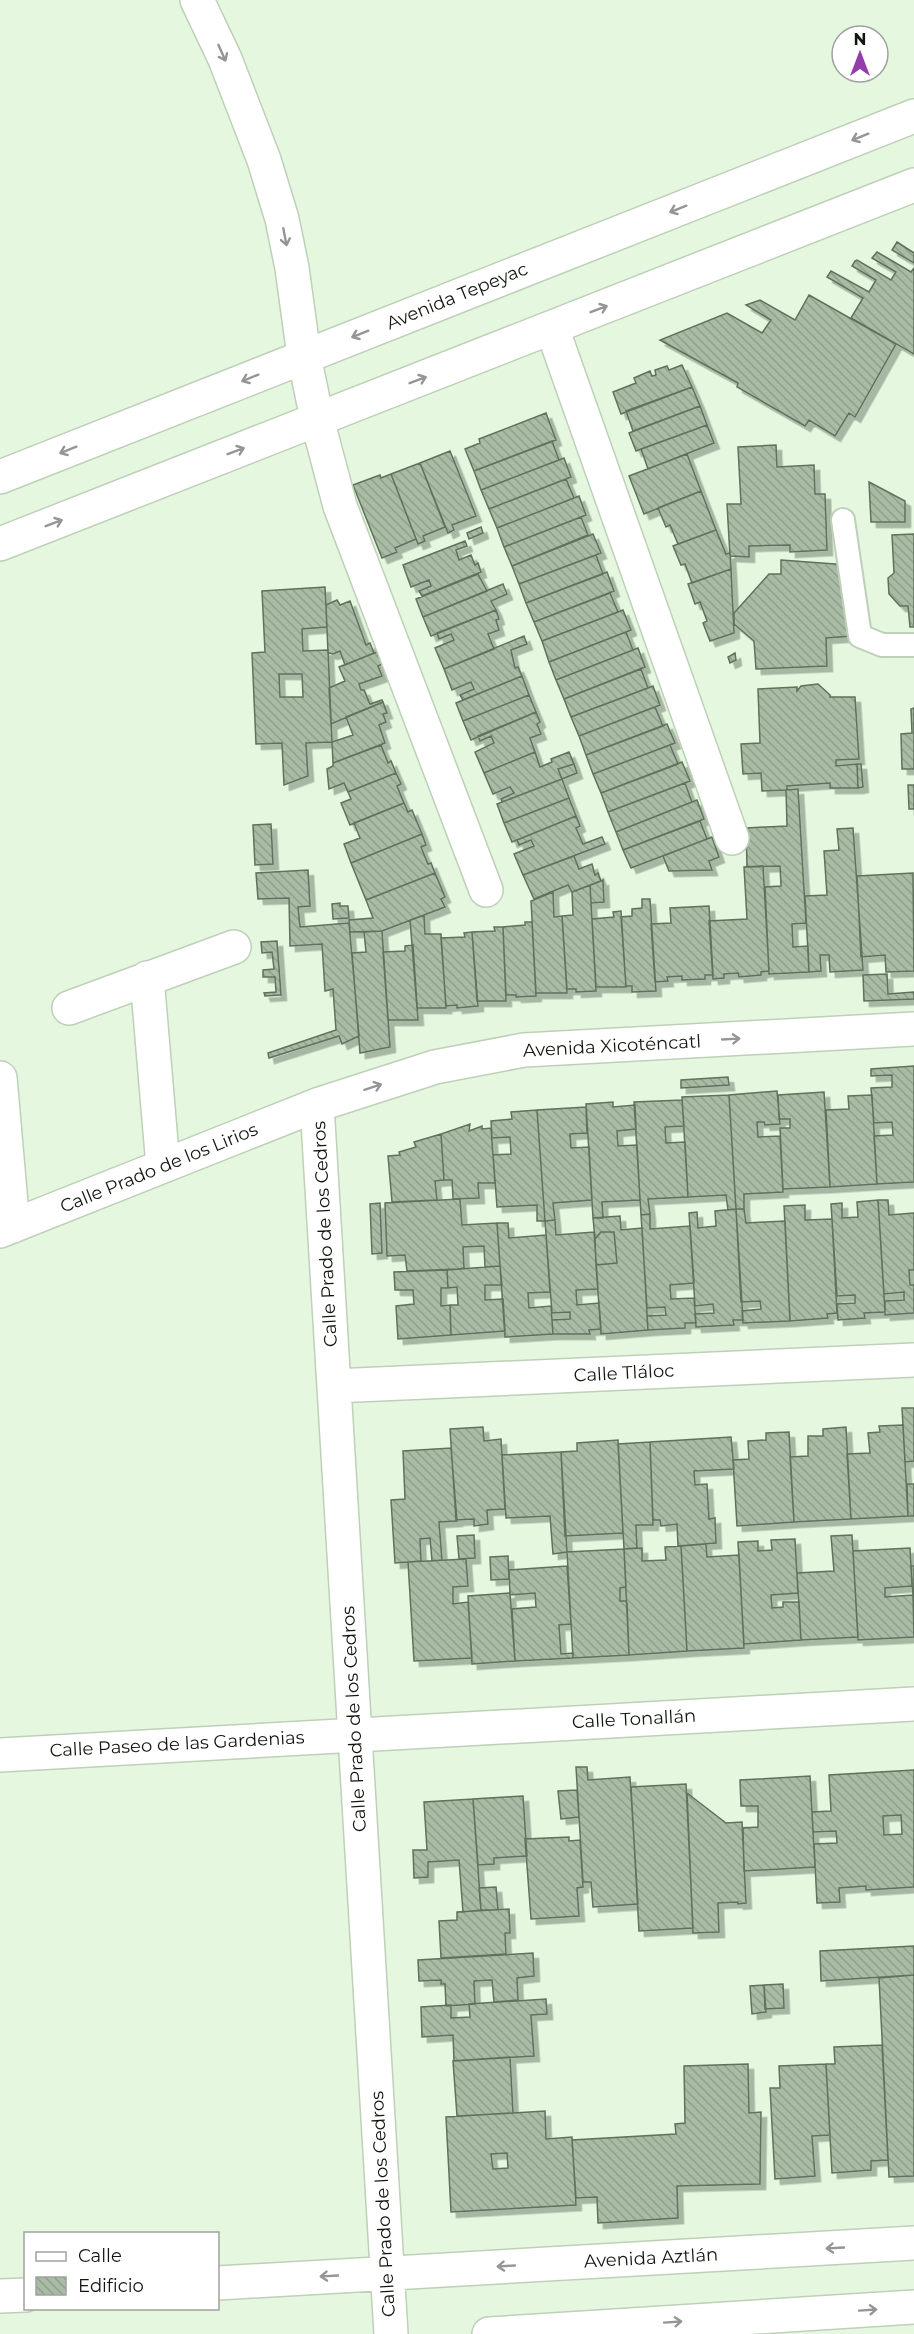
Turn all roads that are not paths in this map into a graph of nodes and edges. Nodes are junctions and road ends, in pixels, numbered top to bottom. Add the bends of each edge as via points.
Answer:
1 (197, 0) edge
2 (914, 116) edge
3 (914, 185) edge
4 (552, 328) junction
5 (304, 356) junction
6 (317, 420) junction
7 (0, 477) edge
8 (843, 520) dead end
9 (0, 544) edge
10 (914, 645) edge
11 (732, 838) dead end
12 (486, 891) dead end
13 (234, 947) dead end
14 (147, 978) junction
15 (69, 1008) dead end
16 (914, 1029) edge
17 (0, 1077) edge
18 (317, 1105) junction
19 (163, 1166) junction
20 (6, 1228) edge
21 (914, 1360) edge
22 (334, 1386) junction
23 (914, 1704) edge
24 (355, 1734) junction
25 (0, 1755) edge
26 (914, 2243) edge
27 (388, 2273) junction
28 (219, 2283) edge
29 (24, 2295) edge
30 (0, 2296) edge
31 (914, 2307) edge
32 (391, 2334) edge
33 (489, 2334) edge

1 -> 5 street via 225,59 282,219
2 -> 5 street, Avenida Tepeyac
4 -> 3 street
6 -> 4 street
4 - 11 street
5 - 6 street
5 -> 7 street, Avenida Tepeyac
9 -> 6 street
6 - 12 street via 340,506
8 - 10 lane via 860,636 882,645
13 - 14 street
14 - 15 street
14 - 19 street
18 -> 16 street, Avenida Xicoténcatl via 435,1067 524,1050
17 - 20 street
18 - 19 street, Calle Prado de los Lirios
18 - 22 street, Calle Prado de los Cedros
19 - 20 street, Calle Prado de los Lirios
21 - 22 street, Calle Tláloc
22 - 24 street, Calle Prado de los Cedros
23 - 24 street, Calle Tonallán
24 - 25 street, Calle Paseo de las Gardenias
24 - 27 street, Calle Prado de los Cedros
26 -> 27 street, Avenida Aztlán
27 -> 28 street, Avenida Aztlán
27 - 32 street, Calle Prado de los Cedros
29 - 30 street
33 -> 31 street

